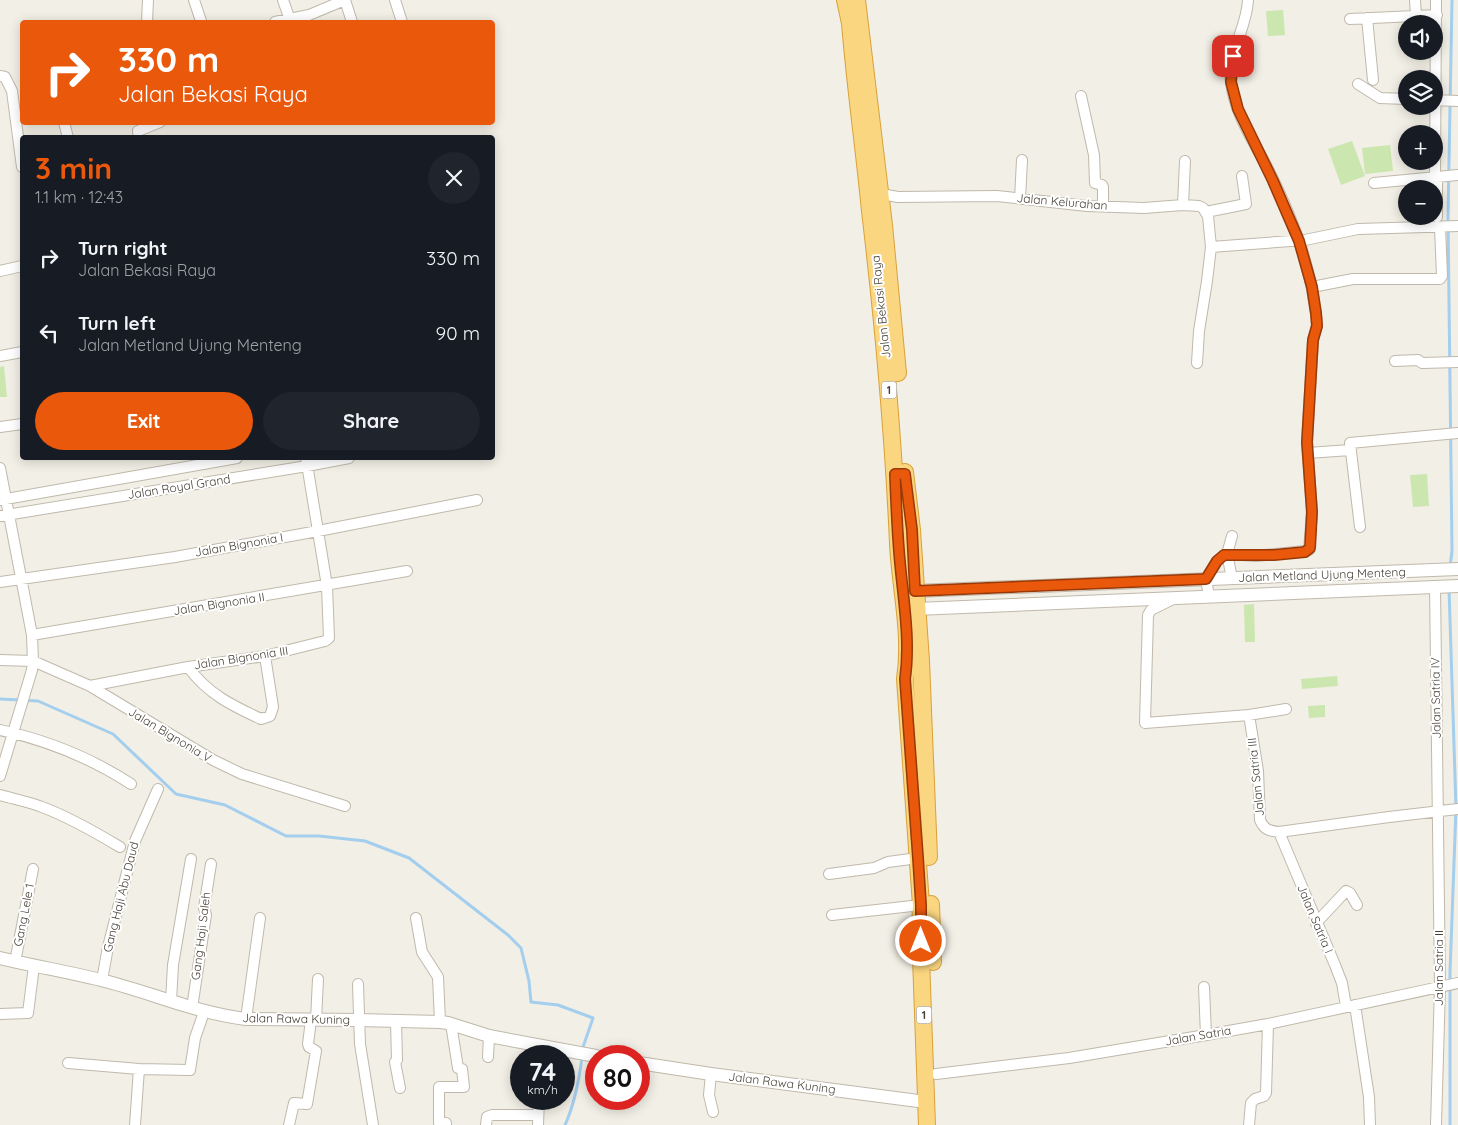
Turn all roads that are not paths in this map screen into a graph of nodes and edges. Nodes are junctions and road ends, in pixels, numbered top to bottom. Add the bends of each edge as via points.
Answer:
1 (148, 0) edge
2 (194, 0) edge
3 (283, 0) edge
4 (345, 0) edge
5 (395, 0) edge
6 (845, 0) edge
7 (858, 0) edge
8 (1248, 0) edge
9 (1415, 0) edge
10 (1436, 0) edge
11 (1416, 15) edge
12 (1436, 15) edge
13 (1398, 17) edge
14 (1350, 18) dead end
15 (1367, 18) junction
16 (147, 20) edge
17 (199, 20) edge
18 (290, 20) joint
19 (351, 20) edge
20 (401, 20) edge
21 (855, 22) junction
22 (0, 76) edge
23 (1373, 80) dead end
24 (1358, 84) dead end
25 (1081, 96) dead end
26 (1398, 99) edge
27 (1443, 100) edge
28 (18, 101) edge
29 (1456, 101) edge
30 (1436, 115) edge
31 (153, 125) edge
32 (20, 135) edge
33 (139, 135) edge
34 (1022, 160) dead end
35 (1185, 161) dead end
36 (1456, 175) edge
37 (1242, 176) dead end
38 (1437, 176) junction
39 (1437, 180) edge
40 (1374, 183) dead end
41 (880, 194) junction
42 (1020, 199) junction
43 (1183, 205) junction
44 (1103, 206) junction
45 (1206, 212) junction
46 (1443, 224) edge
47 (1424, 225) edge
48 (1440, 225) edge
49 (1456, 226) edge
50 (1299, 241) junction
51 (1211, 247) junction
52 (20, 266) edge
53 (0, 270) edge
54 (1312, 287) junction
55 (20, 352) edge
56 (0, 356) edge
57 (1395, 361) dead end
58 (1455, 362) edge
59 (1197, 363) dead end
60 (20, 424) edge
61 (0, 427) edge
62 (1456, 433) edge
63 (1350, 450) junction
64 (1308, 453) junction
65 (226, 460) edge
66 (328, 460) edge
67 (306, 462) edge
68 (0, 468) edge
69 (900, 474) junction
70 (2, 500) edge
71 (477, 500) dead end
72 (4, 515) edge
73 (1360, 528) dead end
74 (318, 531) junction
75 (1232, 536) dead end
76 (1227, 554) junction
77 (1458, 569) edge
78 (407, 571) dead end
79 (1232, 578) junction
80 (20, 579) junction
81 (1206, 579) junction
82 (0, 582) edge
83 (327, 586) junction
84 (1436, 586) junction
85 (1458, 586) edge
86 (915, 591) junction
87 (1209, 596) junction
88 (1175, 597) junction
89 (916, 608) junction
90 (32, 635) junction
91 (266, 656) junction
92 (0, 660) edge
93 (33, 661) junction
94 (188, 667) junction
95 (90, 686) junction
96 (1286, 709) dead end
97 (1249, 715) junction
98 (0, 730) edge
99 (13, 732) junction
100 (0, 776) edge
101 (131, 784) dead end
102 (158, 789) dead end
103 (0, 795) edge
104 (345, 806) dead end
105 (1456, 810) edge
106 (1440, 811) junction
107 (1279, 832) junction
108 (120, 846) dead end
109 (918, 858) junction
110 (191, 859) dead end
111 (211, 864) dead end
112 (33, 869) dead end
113 (829, 874) dead end
114 (921, 905) junction
115 (1357, 905) dead end
116 (832, 915) dead end
117 (260, 918) dead end
118 (416, 918) dead end
119 (1316, 923) junction
120 (0, 958) edge
121 (15, 962) junction
122 (34, 966) junction
123 (318, 979) dead end
124 (102, 980) junction
125 (1458, 983) edge
126 (358, 984) dead end
127 (1204, 987) dead end
128 (1441, 987) junction
129 (171, 1001) junction
130 (1350, 1006) junction
131 (198, 1010) junction
132 (0, 1014) edge
133 (246, 1019) junction
134 (313, 1020) junction
135 (358, 1020) junction
136 (396, 1021) junction
137 (445, 1023) junction
138 (1268, 1024) junction
139 (1206, 1035) junction
140 (489, 1036) junction
141 (521, 1045) edge
142 (488, 1057) dead end
143 (68, 1063) dead end
144 (650, 1065) edge
145 (139, 1068) junction
146 (711, 1074) junction
147 (936, 1074) junction
148 (400, 1088) dead end
149 (926, 1102) junction
150 (713, 1112) dead end
151 (538, 1120) edge
152 (135, 1125) edge
153 (289, 1125) edge
154 (373, 1125) edge
155 (446, 1125) edge
156 (486, 1125) edge
157 (927, 1125) edge
158 (938, 1125) edge
159 (1249, 1125) edge
160 (1370, 1125) edge
161 (1436, 1125) edge

1 - 16 street
2 - 17 street
3 - 18 street
4 - 18 street
4 - 19 street
5 - 20 street
6 - 21 highway, Jalan Bekasi Raya / 1
7 - 21 highway, Jalan Bekasi Raya / 1
8 - 50 street via 1231,62 1231,82 1244,124
9 - 11 street
10 - 12 street
13 - 15 street
14 - 15 street
15 - 23 street
21 - 41 highway, Jalan Bekasi Raya / 1
21 - 69 highway, Jalan Bekasi Raya / 1
22 - 28 street via 8,80
24 - 26 street via 1380,98
25 - 44 street via 1094,155 1095,183 1103,187
27 - 29 street
28 - 32 street
30 - 38 street
31 - 33 street via 138,131
34 - 42 street
35 - 43 street
36 - 38 street
37 - 45 street via 1246,204
38 - 39 street
38 - 40 street
41 - 42 street, Jalan Kelurahan
41 - 69 highway, Jalan Bekasi Raya / 1 via 896,342
42 - 44 street, Jalan Kelurahan
43 - 44 street, Jalan Kelurahan via 1144,208
43 - 45 street, Jalan Kelurahan via 1200,206
45 - 51 street
46 - 49 street
47 - 50 street via 1358,229
48 - 54 street via 1440,279 1353,279
50 - 51 street
50 - 54 street
51 - 59 street
52 - 53 street
54 - 64 street via 1317,326 1313,340
55 - 56 street
57 - 58 street
60 - 61 street
62 - 63 street via 1351,442
63 - 64 street
63 - 73 street
64 - 76 street via 1312,512 1309,550 1256,556
65 - 70 street, Jalan Royal Grand
66 - 67 street, Jalan Royal Grand
67 - 72 street, Jalan Royal Grand
67 - 74 street, Jalan Bignonia III
68 - 70 street
69 - 86 highway, Jalan Bekasi Raya / 1 via 912,530
69 - 109 highway, Jalan Bekasi Raya / 1 via 899,552
70 - 72 street
71 - 74 street, Jalan Bignonia I
72 - 80 street
74 - 80 street, Jalan Bignonia I via 175,557
74 - 83 street, Jalan Bignonia III
75 - 76 street
76 - 79 street
76 - 81 street via 1217,561
77 - 79 street, Jalan Metland Ujung Menteng
78 - 83 street, Jalan Bignonia II
79 - 81 street, Jalan Metland Ujung Menteng
80 - 82 street, Jalan Bignonia I
80 - 90 street
81 - 86 street, Jalan Metland Ujung Menteng
81 - 87 street
83 - 90 street, Jalan Bignonia II
83 - 91 street, Jalan Bignonia III via 329,638
84 - 85 street, Jalan Metland Ujung Menteng
84 - 87 street, Jalan Metland Ujung Menteng
84 - 106 street, Jalan Satria IV
86 - 89 highway, Jalan Bekasi Raya / 1
87 - 88 street, Jalan Metland Ujung Menteng
88 - 89 street, Jalan Metland Ujung Menteng
88 - 97 street via 1148,615 1145,723
89 - 147 highway, Jalan Bekasi Raya / 1
90 - 93 street
91 - 94 street, Jalan Bignonia III
91 - 94 street via 273,707 265,719 216,696 198,681
92 - 93 street, Jalan Bignonia V
93 - 95 street, Jalan Bignonia V
93 - 99 street
94 - 95 street, Jalan Bignonia III
95 - 104 street, Jalan Bignonia V via 242,774
96 - 97 street
97 - 107 street, Jalan Satria III via 1258,771 1260,820 1265,828
98 - 99 street
99 - 100 street
99 - 101 street via 100,764
102 - 124 street, Gang Haji Abu Daud via 135,841
103 - 108 street via 59,814
105 - 106 street
106 - 107 street
106 - 128 street, Jalan Satria II
107 - 119 street, Jalan Satria I
109 - 113 street
109 - 114 highway, Jalan Bekasi Raya / 1
110 - 129 street via 173,965
111 - 131 street, Gang Haji Saleh via 204,908
112 - 121 street, Gang Lele 1
114 - 116 street
114 - 149 highway, Jalan Bekasi Raya / 1
115 - 119 street via 1346,891
117 - 133 street
118 - 137 street via 422,952 438,977
119 - 130 street, Jalan Satria I
120 - 121 street, Jalan Rawa Kuning
121 - 122 street, Jalan Rawa Kuning
122 - 124 street, Jalan Rawa Kuning
122 - 132 street via 28,1013
123 - 134 street
124 - 129 street, Jalan Rawa Kuning
125 - 128 street, Jalan Satria
126 - 135 street
127 - 139 street
128 - 130 street, Jalan Satria
128 - 161 street, Jalan Satria II
129 - 131 street, Jalan Rawa Kuning
130 - 138 street, Jalan Satria
130 - 160 street, Jalan Satria I via 1369,1097
131 - 133 street, Jalan Rawa Kuning
131 - 145 street, Gang Haji Saleh via 190,1070
133 - 134 street, Jalan Rawa Kuning
134 - 135 street, Jalan Rawa Kuning
134 - 153 street via 308,1044 316,1050 307,1104 294,1103
135 - 136 street, Jalan Rawa Kuning
135 - 154 street
136 - 137 street, Jalan Rawa Kuning
136 - 148 street via 395,1062
137 - 140 street, Jalan Rawa Kuning
137 - 155 street via 458,1068 462,1069 464,1087 439,1087 439,1123
138 - 139 street, Jalan Satria
138 - 159 street via 1266,1093 1251,1103
139 - 147 street, Jalan Satria via 1068,1058
140 - 141 street, Jalan Rawa Kuning
140 - 142 street
143 - 145 street
144 - 146 street, Jalan Rawa Kuning
145 - 152 street
146 - 149 street, Jalan Rawa Kuning
146 - 150 street via 709,1095
147 - 158 highway, Jalan Bekasi Raya / 1
149 - 157 highway, Jalan Bekasi Raya / 1
151 - 156 street via 492,1114 487,1117

